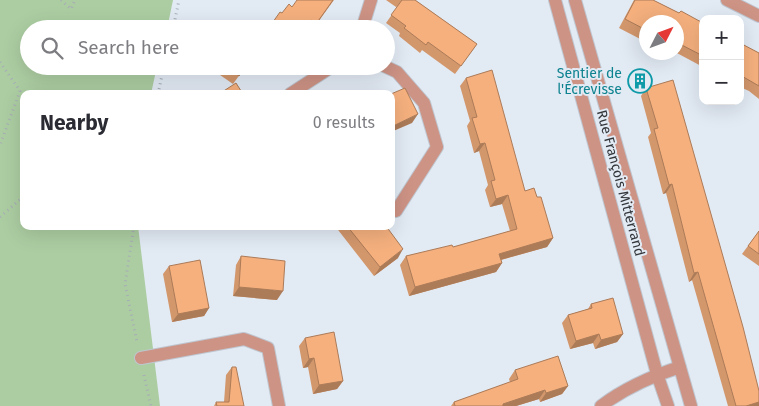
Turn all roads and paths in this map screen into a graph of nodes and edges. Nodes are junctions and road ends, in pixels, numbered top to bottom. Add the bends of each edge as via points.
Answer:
1 (61, 0) edge
2 (75, 0) edge
3 (179, 0) edge
4 (371, 0) edge
5 (555, 0) edge
6 (575, 0) edge
7 (727, 0) edge
8 (759, 16) edge
9 (175, 20) edge
10 (365, 20) edge
11 (0, 62) edge
12 (395, 71) edge
13 (162, 75) edge
14 (319, 75) edge
15 (159, 90) edge
16 (296, 90) edge
17 (0, 145) edge
18 (20, 200) edge
19 (396, 211) dead end
20 (0, 217) edge
21 (133, 230) edge
22 (141, 358) junction
23 (680, 367) junction
24 (657, 374) junction
25 (151, 406) edge
26 (280, 406) edge
27 (602, 406) edge
28 (668, 406) edge
29 (691, 406) edge

1 - 2 path via 70,9
3 - 9 path
4 - 10 street
5 - 24 street, Rue François Mitterrand
6 - 23 street, Rue François Mitterrand
7 - 8 street
11 - 17 path via 20,91
12 - 19 street via 424,103 437,147
13 - 15 path
14 - 16 street
18 - 20 path
21 - 22 path via 125,284
22 - 25 path
22 - 26 street via 244,339 268,348
23 - 24 street
23 - 29 street, Rue François Mitterrand
24 - 27 street via 614,396
24 - 28 street, Rue François Mitterrand

